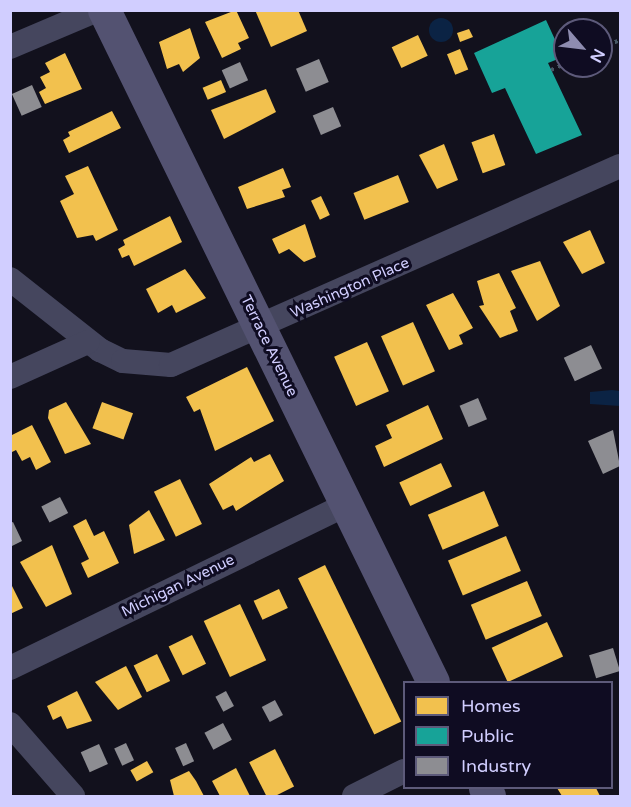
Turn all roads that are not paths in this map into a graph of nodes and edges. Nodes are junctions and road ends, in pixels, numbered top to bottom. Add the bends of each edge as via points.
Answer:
1 (97, 10) edge
2 (104, 10) edge
3 (10, 47) edge
4 (621, 166) edge
5 (10, 279) edge
6 (261, 328) junction
7 (88, 342) junction
8 (10, 377) edge
9 (346, 505) junction
10 (10, 668) edge
11 (434, 681) edge
12 (10, 724) edge
13 (403, 772) edge
14 (73, 796) edge
15 (354, 796) edge

1 - 3 street
2 - 6 main road, Terrace Avenue
4 - 6 street, Washington Place
5 - 7 street, Washington Place
6 - 7 street, Washington Place via 171,365 123,361
6 - 9 main road, Terrace Avenue
7 - 8 street
9 - 10 street, Michigan Avenue
9 - 11 main road, Terrace Avenue
12 - 14 street
13 - 15 street

